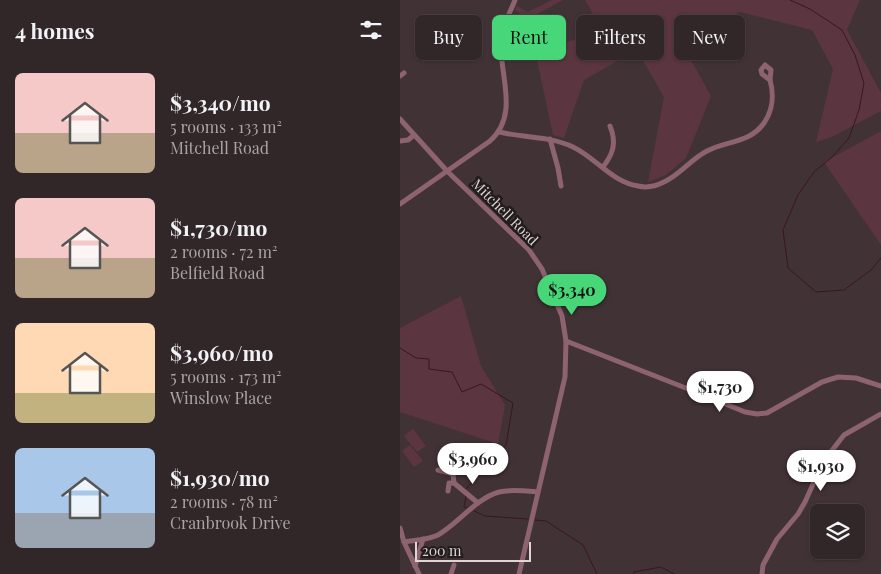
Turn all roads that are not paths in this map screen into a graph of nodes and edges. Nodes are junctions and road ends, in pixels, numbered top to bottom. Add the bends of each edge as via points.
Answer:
1 (515, 0) edge
2 (770, 80) dead end
3 (400, 119) edge
4 (610, 126) dead end
5 (499, 132) junction
6 (414, 135) junction
7 (550, 139) junction
8 (400, 141) edge
9 (603, 167) junction
10 (447, 171) junction
11 (561, 186) dead end
12 (400, 204) edge
13 (566, 341) junction
14 (881, 386) edge
15 (881, 414) edge
16 (468, 465) dead end
17 (438, 470) dead end
18 (453, 474) junction
19 (454, 483) junction
20 (448, 491) dead end
21 (538, 492) junction
22 (478, 503) junction
23 (400, 528) edge
24 (423, 539) junction
25 (404, 542) junction
26 (454, 565) dead end
27 (415, 566) junction
28 (419, 574) edge
29 (451, 574) edge
30 (519, 574) edge
31 (762, 574) edge

1 - 5 street via 501,39 507,107
2 - 9 street via 770,109 756,132 708,150 663,183 649,186 628,184
3 - 6 street, Mitchell Road
4 - 9 street via 614,137 613,150
5 - 7 street
5 - 10 street
6 - 8 street
6 - 10 street, Mitchell Road
7 - 9 street via 579,150
7 - 11 street
10 - 12 street
10 - 13 street, Mitchell Road via 518,238 534,258 559,307
13 - 14 street via 757,414 767,413 822,382 838,377 856,378
13 - 21 street, Mitchell Road via 563,389
15 - 31 street via 844,435 823,462 798,514 777,539 763,565
16 - 18 street via 460,465
17 - 18 street
18 - 19 street
19 - 20 street via 449,483
19 - 22 street
21 - 22 street via 498,492
21 - 30 street, Mitchell Road
22 - 24 street via 438,535
23 - 25 street
24 - 25 street
24 - 27 street
25 - 27 street
26 - 29 street
27 - 28 street

